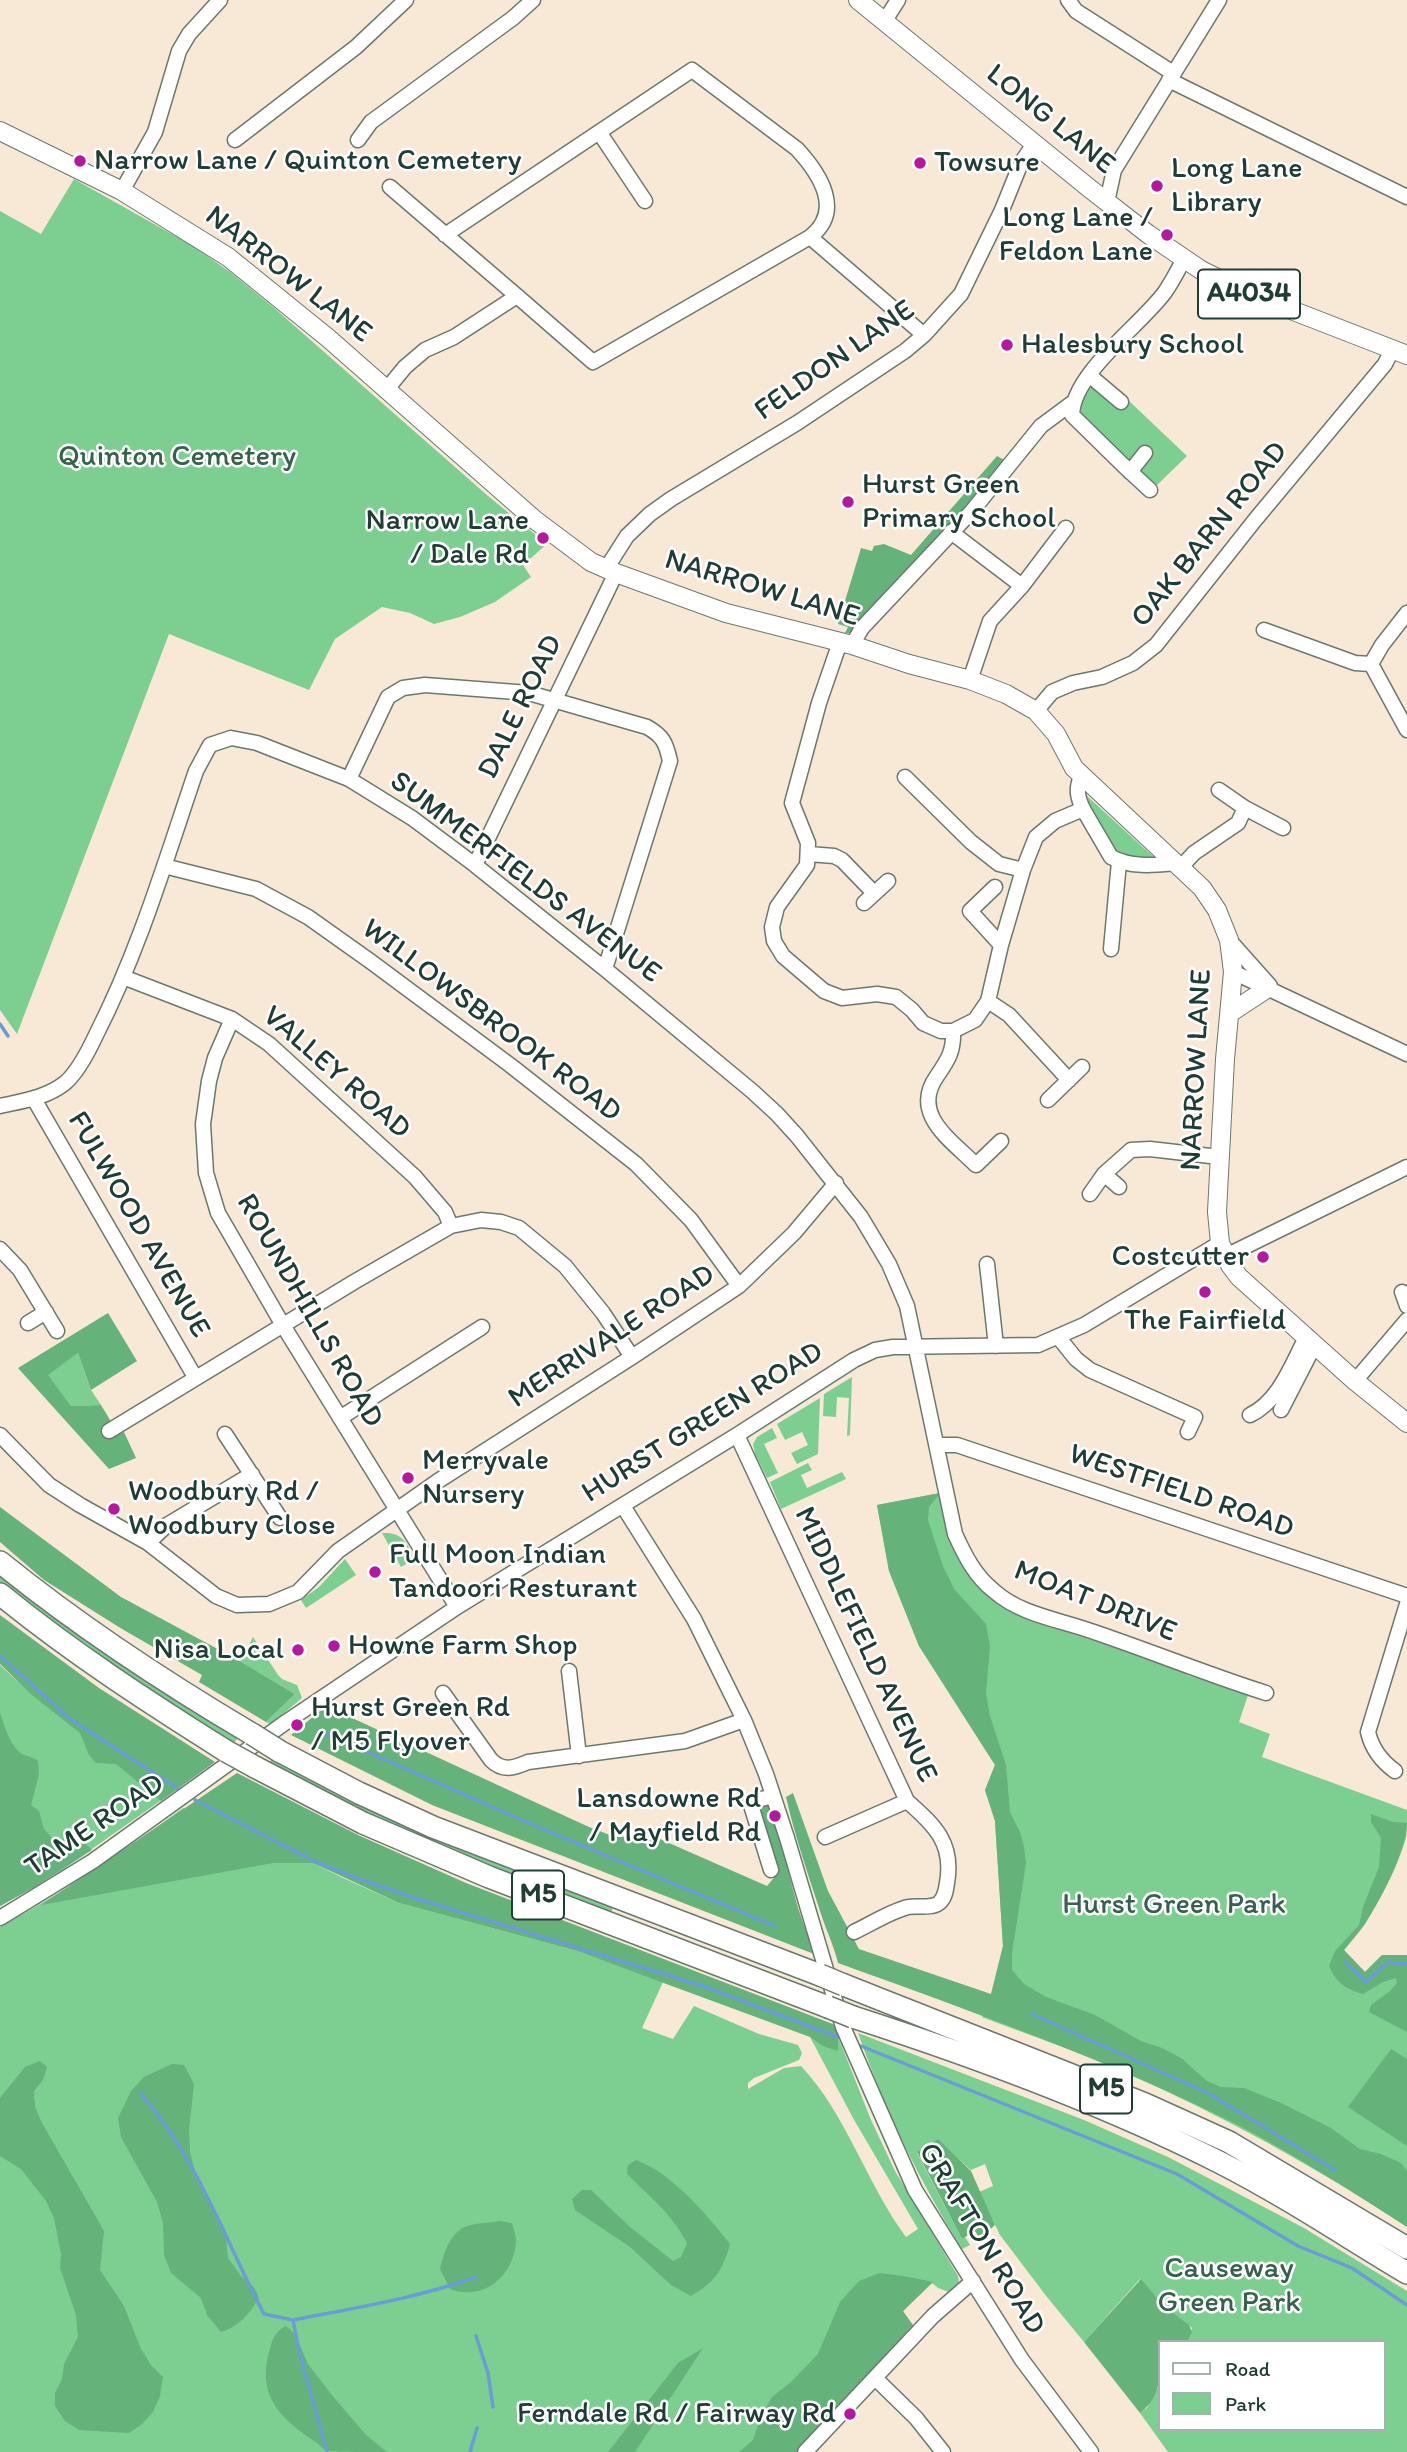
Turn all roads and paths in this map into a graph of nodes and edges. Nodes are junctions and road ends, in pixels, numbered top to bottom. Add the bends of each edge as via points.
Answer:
1 (220, 0) edge
2 (406, 0) edge
3 (533, 0) edge
4 (858, 0) edge
5 (898, 0) edge
6 (1068, 0) edge
7 (1219, 0) edge
8 (884, 22) junction
9 (1171, 76) junction
10 (0, 131) edge
11 (599, 132) junction
12 (235, 140) dead end
13 (359, 140) dead end
14 (1034, 144) junction
15 (1114, 170) junction
16 (390, 187) dead end
17 (1089, 188) junction
18 (122, 191) junction
19 (1407, 197) edge
20 (645, 201) dead end
21 (1107, 202) junction
22 (445, 235) junction
23 (810, 237) junction
24 (1184, 259) junction
25 (517, 296) junction
26 (924, 335) junction
27 (1400, 352) edge
28 (1089, 376) junction
29 (387, 389) junction
30 (1121, 401) dead end
31 (1072, 404) junction
32 (1144, 453) dead end
33 (1130, 472) junction
34 (1150, 489) dead end
35 (1066, 528) dead end
36 (951, 532) junction
37 (611, 571) junction
38 (1022, 586) junction
39 (1407, 613) edge
40 (1264, 630) dead end
41 (846, 644) junction
42 (1371, 664) junction
43 (970, 680) junction
44 (552, 700) junction
45 (1036, 711) junction
46 (1407, 730) edge
47 (905, 776) dead end
48 (1081, 776) junction
49 (349, 779) junction
50 (1220, 790) dead end
51 (1245, 808) junction
52 (1083, 809) junction
53 (1283, 828) dead end
54 (809, 854) junction
55 (1119, 862) junction
56 (475, 865) junction
57 (1179, 865) junction
58 (164, 866) junction
59 (1023, 870) junction
60 (888, 881) dead end
61 (995, 887) dead end
62 (1229, 940) junction
63 (1001, 945) junction
64 (1111, 950) dead end
65 (605, 970) junction
66 (1233, 972) junction
67 (123, 977) junction
68 (1272, 990) junction
69 (988, 1001) junction
70 (1230, 1013) junction
71 (232, 1019) junction
72 (953, 1031) junction
73 (1407, 1054) edge
74 (1082, 1067) dead end
75 (1069, 1080) junction
76 (34, 1099) junction
77 (1048, 1100) dead end
78 (0, 1106) edge
79 (1001, 1141) dead end
80 (1219, 1157) junction
81 (1407, 1167) edge
82 (1104, 1174) junction
83 (836, 1183) junction
84 (1119, 1187) dead end
85 (1090, 1194) dead end
86 (452, 1226) junction
87 (0, 1249) edge
88 (1223, 1250) junction
89 (987, 1264) dead end
90 (739, 1286) junction
91 (46, 1312) junction
92 (1407, 1320) edge
93 (28, 1323) dead end
94 (284, 1326) junction
95 (482, 1327) dead end
96 (57, 1331) dead end
97 (1059, 1338) junction
98 (1311, 1340) junction
99 (914, 1346) junction
100 (996, 1346) junction
101 (632, 1357) junction
102 (195, 1377) junction
103 (1355, 1381) junction
104 (1281, 1410) dead end
105 (1250, 1415) dead end
106 (341, 1418) junction
107 (1407, 1423) edge
108 (109, 1431) dead end
109 (1188, 1432) dead end
110 (225, 1434) dead end
111 (0, 1435) edge
112 (737, 1435) junction
113 (937, 1445) junction
114 (252, 1474) junction
115 (623, 1506) junction
116 (396, 1511) junction
117 (280, 1518) dead end
118 (148, 1543) junction
119 (0, 1562) edge
120 (0, 1594) edge
121 (1407, 1596) edge
122 (1407, 1604) edge
123 (457, 1607) junction
124 (569, 1671) dead end
125 (443, 1693) dead end
126 (1266, 1693) dead end
127 (744, 1720) junction
128 (579, 1756) junction
129 (1395, 1771) dead end
130 (216, 1774) joint
131 (773, 1796) junction
132 (907, 1801) junction
133 (825, 1837) dead end
134 (771, 1870) dead end
135 (0, 1918) edge
136 (854, 1932) dead end
137 (821, 1968) junction
138 (1407, 2248) edge
139 (1407, 2273) edge
140 (972, 2281) junction
141 (875, 2378) junction
142 (804, 2452) edge
143 (943, 2452) edge
144 (1091, 2452) edge

1 - 18 street via 179,51 155,132
2 - 12 street via 356,47
3 - 13 street via 371,122
4 - 8 main road, LONG LANE / A4034
5 - 8 street
6 - 9 street via 1076,11
7 - 9 street
8 - 14 main road, LONG LANE / A4034
9 - 15 street
9 - 19 street
10 - 18 main road, NARROW LANE
11 - 20 street
11 - 22 street
11 - 23 street via 692,70 809,163 828,213 825,223
14 - 17 main road, LONG LANE / A4034
14 - 26 street, FELDON LANE via 961,294
15 - 17 street
15 - 21 street
16 - 22 street
17 - 21 main road, LONG LANE / A4034
18 - 29 main road, NARROW LANE via 255,277
21 - 24 main road, LONG LANE / A4034
22 - 25 street
23 - 25 street via 593,362
23 - 26 street
24 - 27 main road, LONG LANE / A4034 via 1250,294
24 - 28 street via 1165,293
25 - 29 street via 425,350
26 - 37 street, FELDON LANE via 807,416 650,514 627,536
27 - 45 street, OAK BARN ROAD via 1385,364 1255,520 1156,645 1133,663 1052,692
28 - 30 street
28 - 31 street
29 - 37 main road, NARROW LANE via 536,520 591,562
31 - 33 street via 1072,415
31 - 36 street via 1041,426
32 - 33 street
33 - 34 street
35 - 38 street
36 - 38 street
36 - 41 street
37 - 41 main road, NARROW LANE via 726,612
37 - 44 street, DALE ROAD
38 - 43 street via 990,621
39 - 42 street
40 - 42 street via 1355,663
41 - 43 main road, NARROW LANE
41 - 54 street via 819,703 792,803
42 - 46 street
43 - 45 main road, NARROW LANE
44 - 49 street via 425,685 403,688 388,697
44 - 56 street, DALE ROAD
44 - 65 street via 661,734 670,761
45 - 48 main road, NARROW LANE
47 - 59 street via 980,849 999,864
48 - 52 street via 1077,796
48 - 57 main road, NARROW LANE
49 - 56 street, SUMMERFIELDS AVENUE
49 - 58 street, SUMMERFIELDS AVENUE via 257,743 231,738 210,745 196,771
50 - 51 street
51 - 53 street
51 - 57 street via 1238,823
52 - 55 street via 1111,858
52 - 59 street via 1055,821 1036,837
54 - 60 street via 842,860 869,898
54 - 72 street via 807,865 773,920 772,933 783,956 833,996 896,997 922,1023
55 - 57 street
55 - 64 street
56 - 65 street, SUMMERFIELDS AVENUE
57 - 62 main road, NARROW LANE via 1217,910
58 - 67 street, SUMMERFIELDS AVENUE
58 - 90 street, WILLOWSBROOK ROAD via 256,890 308,917 370,961 636,1164 691,1220
59 - 63 street
61 - 63 street via 971,911
62 - 66 main road, NARROW LANE
62 - 68 street
63 - 69 street
65 - 83 street, SUMMERFIELDS AVENUE via 752,1091
66 - 68 street
66 - 70 main road, NARROW LANE
67 - 71 street, VALLEY ROAD
67 - 76 street, SUMMERFIELDS AVENUE via 89,1050 67,1082
68 - 70 main road
68 - 73 street
69 - 72 street via 975,1020
69 - 75 street via 1009,1015
70 - 80 main road, NARROW LANE
71 - 86 street, VALLEY ROAD via 269,1044 429,1190
71 - 94 street, ROUNDHILLS ROAD via 209,1081 203,1124 206,1173 224,1226
72 - 79 street via 951,1056 934,1079 928,1112 976,1165
74 - 75 street
75 - 77 street
76 - 78 street, SUMMERFIELDS AVENUE
76 - 102 street, FULWOOD AVENUE
80 - 82 street via 1131,1150
80 - 88 main road, NARROW LANE via 1217,1212
81 - 88 street, HURST GREEN ROAD
82 - 84 street
82 - 85 street
83 - 90 street, MERRIVALE ROAD via 794,1233
83 - 99 street, SUMMERFIELDS AVENUE via 889,1264 907,1306
86 - 94 street
86 - 101 street via 481,1220 519,1228 565,1266
87 - 91 street via 20,1270
88 - 97 street, HURST GREEN ROAD
88 - 98 main road via 1239,1277
89 - 100 street
90 - 101 street, MERRIVALE ROAD
91 - 93 street
91 - 96 street
92 - 103 street
94 - 102 street
94 - 106 street, ROUNDHILLS ROAD
95 - 106 street
97 - 100 street, HURST GREEN ROAD via 1038,1345
97 - 109 street via 1090,1370 1195,1417
98 - 103 main road
98 - 104 street
98 - 105 street via 1275,1395
99 - 100 street, HURST GREEN ROAD
99 - 112 street, HURST GREEN ROAD via 875,1350 854,1360
99 - 113 street, MOAT DRIVE
101 - 116 street, MERRIVALE ROAD
102 - 108 street
103 - 107 main road
106 - 116 street, ROUNDHILLS ROAD
110 - 114 street
111 - 118 street, MERRIVALE ROAD via 49,1485
112 - 115 street, HURST GREEN ROAD
112 - 132 street, MIDDLEFIELD AVENUE
113 - 121 street, WESTFIELD ROAD via 957,1445
113 - 126 street, MOAT DRIVE via 955,1534 971,1567 995,1593 1044,1617
114 - 117 street
114 - 118 street via 167,1525
115 - 123 street, HURST GREEN ROAD
115 - 127 street, GRAFTON ROAD via 694,1619
116 - 118 street, MERRIVALE ROAD via 338,1551 298,1592 263,1606 237,1605 216,1596
116 - 123 street, ROUNDHILLS ROAD
119 - 137 highway, M5, bridge via 163,1681 359,1793 433,1827
120 - 139 highway, M5, bridge via 147,1701 226,1751 363,1823 489,1877 853,2017 954,2050 1168,2138 1270,2190
122 - 129 street via 1368,1732 1382,1761
123 - 130 street, HURST GREEN ROAD
124 - 128 street
125 - 128 street via 497,1766
127 - 128 street via 685,1741
127 - 131 street, GRAFTON ROAD
130 - 135 street, TAME ROAD via 93,1861
131 - 134 street via 750,1802
131 - 137 street, GRAFTON ROAD
132 - 133 street
132 - 136 street, MIDDLEFIELD AVENUE via 946,1844 950,1860 945,1894 939,1903 909,1907
137 - 138 highway, M5, bridge via 844,1985 1145,2104 1229,2143
137 - 140 street, GRAFTON ROAD via 915,2190
140 - 141 street
140 - 144 street, GRAFTON ROAD via 1022,2360
141 - 142 street
141 - 143 street

